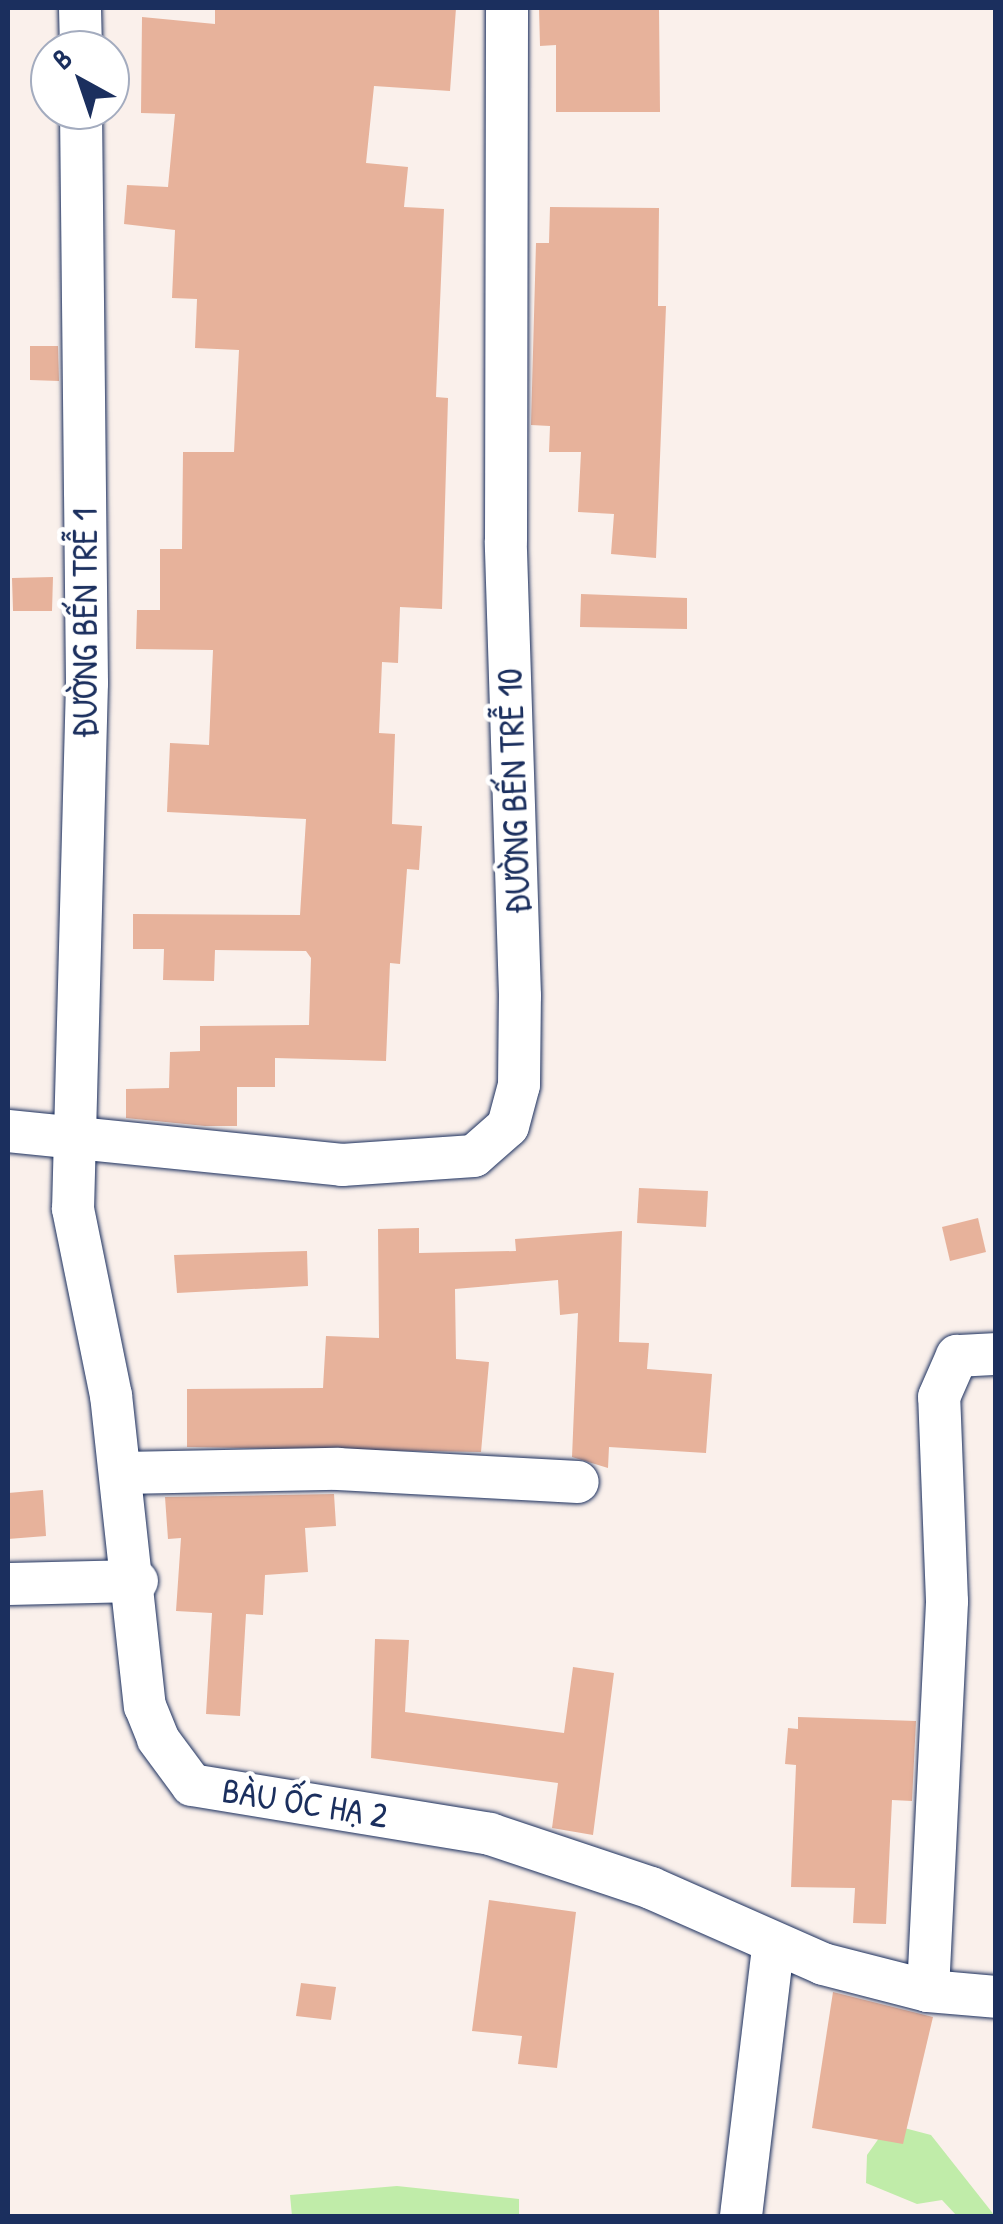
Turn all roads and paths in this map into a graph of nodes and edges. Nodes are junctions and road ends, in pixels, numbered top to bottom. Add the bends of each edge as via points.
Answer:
1 (507, 8) edge
2 (81, 130) edge
3 (8, 1132) edge
4 (75, 1136) junction
5 (996, 1354) edge
6 (122, 1473) junction
7 (578, 1482) dead end
8 (136, 1581) junction
9 (8, 1584) edge
10 (773, 1946) junction
11 (928, 1991) junction
12 (996, 1997) edge
13 (741, 2216) edge

1 - 4 street, ĐƯỜNG BẾN TRỄ 10 via 506,542 520,996 519,1085 508,1126 474,1156 342,1165
2 - 4 street, ĐƯỜNG BẾN TRỄ 1 via 86,684
3 - 4 street, ĐƯỜNG BẾN TRỄ 10
4 - 6 street, BÀU ỐC HẠ 2 via 73,1209
5 - 11 street via 957,1356 939,1396 948,1602
6 - 7 street via 338,1469
6 - 8 street, BÀU ỐC HẠ 2
8 - 9 street
8 - 10 street, BÀU ỐC HẠ 2 via 145,1706 192,1785 490,1834 651,1888
10 - 11 street, BÀU ỐC HẠ 2
10 - 13 street
11 - 12 street, BÀU ỐC HẠ 2

